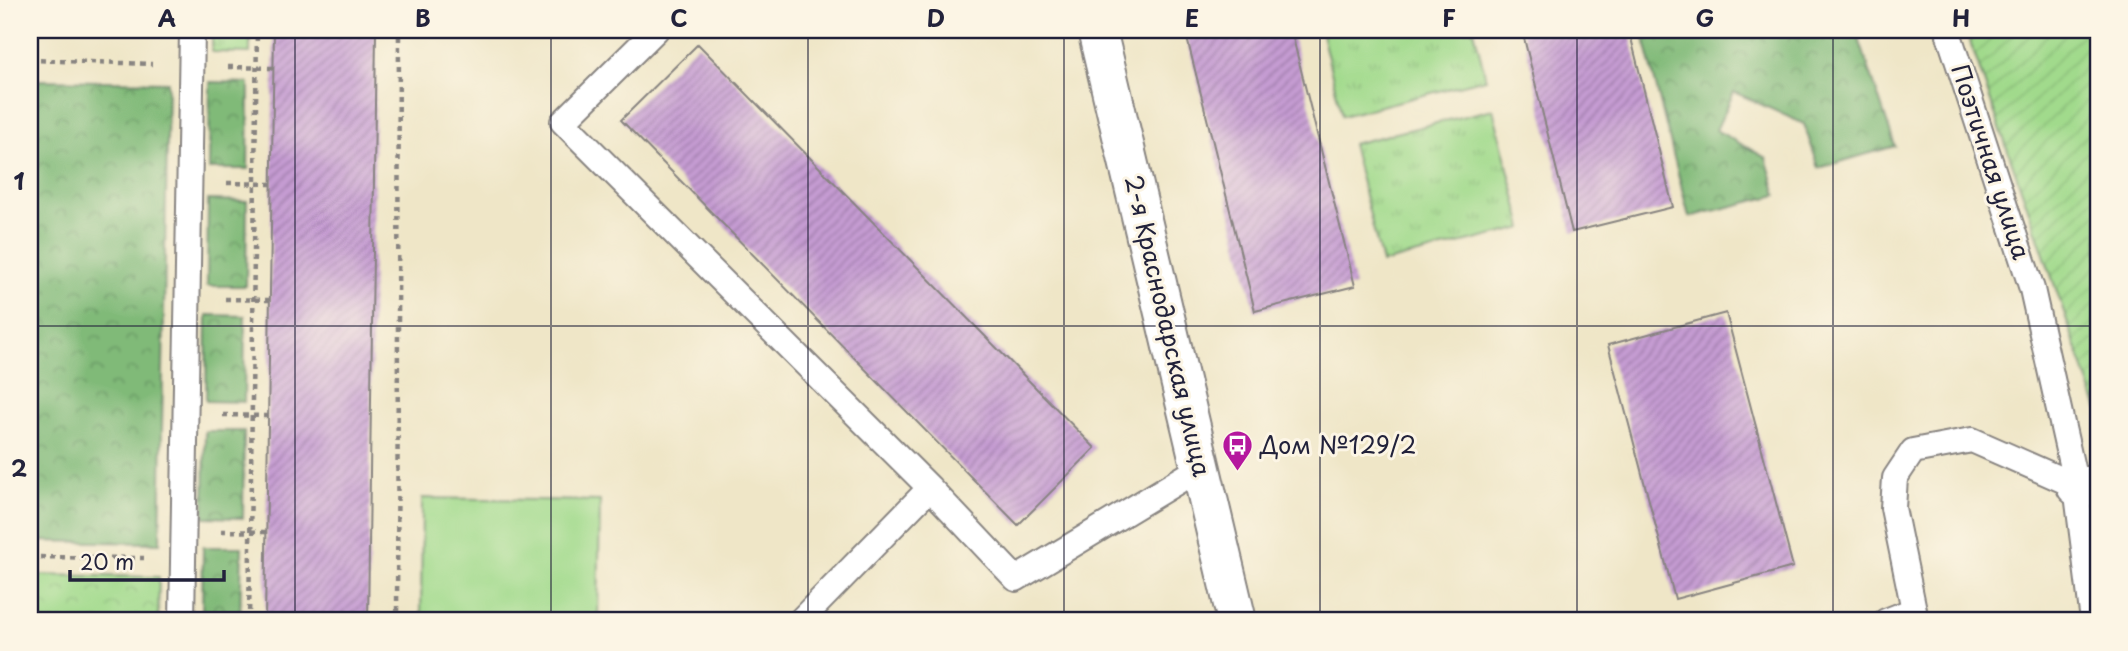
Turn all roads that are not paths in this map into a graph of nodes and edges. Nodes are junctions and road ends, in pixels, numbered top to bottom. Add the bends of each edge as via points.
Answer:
1 (192, 30) edge
2 (656, 30) edge
3 (1097, 30) edge
4 (1949, 35) dead end
5 (1200, 468) junction
6 (2087, 486) edge
7 (930, 488) junction
8 (182, 621) edge
9 (800, 621) edge
10 (1237, 621) edge
11 (1886, 621) edge
12 (2093, 621) edge

1 - 8 lane
2 - 7 lane via 563,122
3 - 5 street, 2-я Краснодарская улица
4 - 6 lane, Поэтичная улица via 2032,289
5 - 7 lane via 1016,579
5 - 10 street, 2-я Краснодарская улица
6 - 11 lane via 1972,440 1913,451 1895,478 1893,508 1913,610
6 - 12 lane, Поэтичная улица
7 - 9 lane

